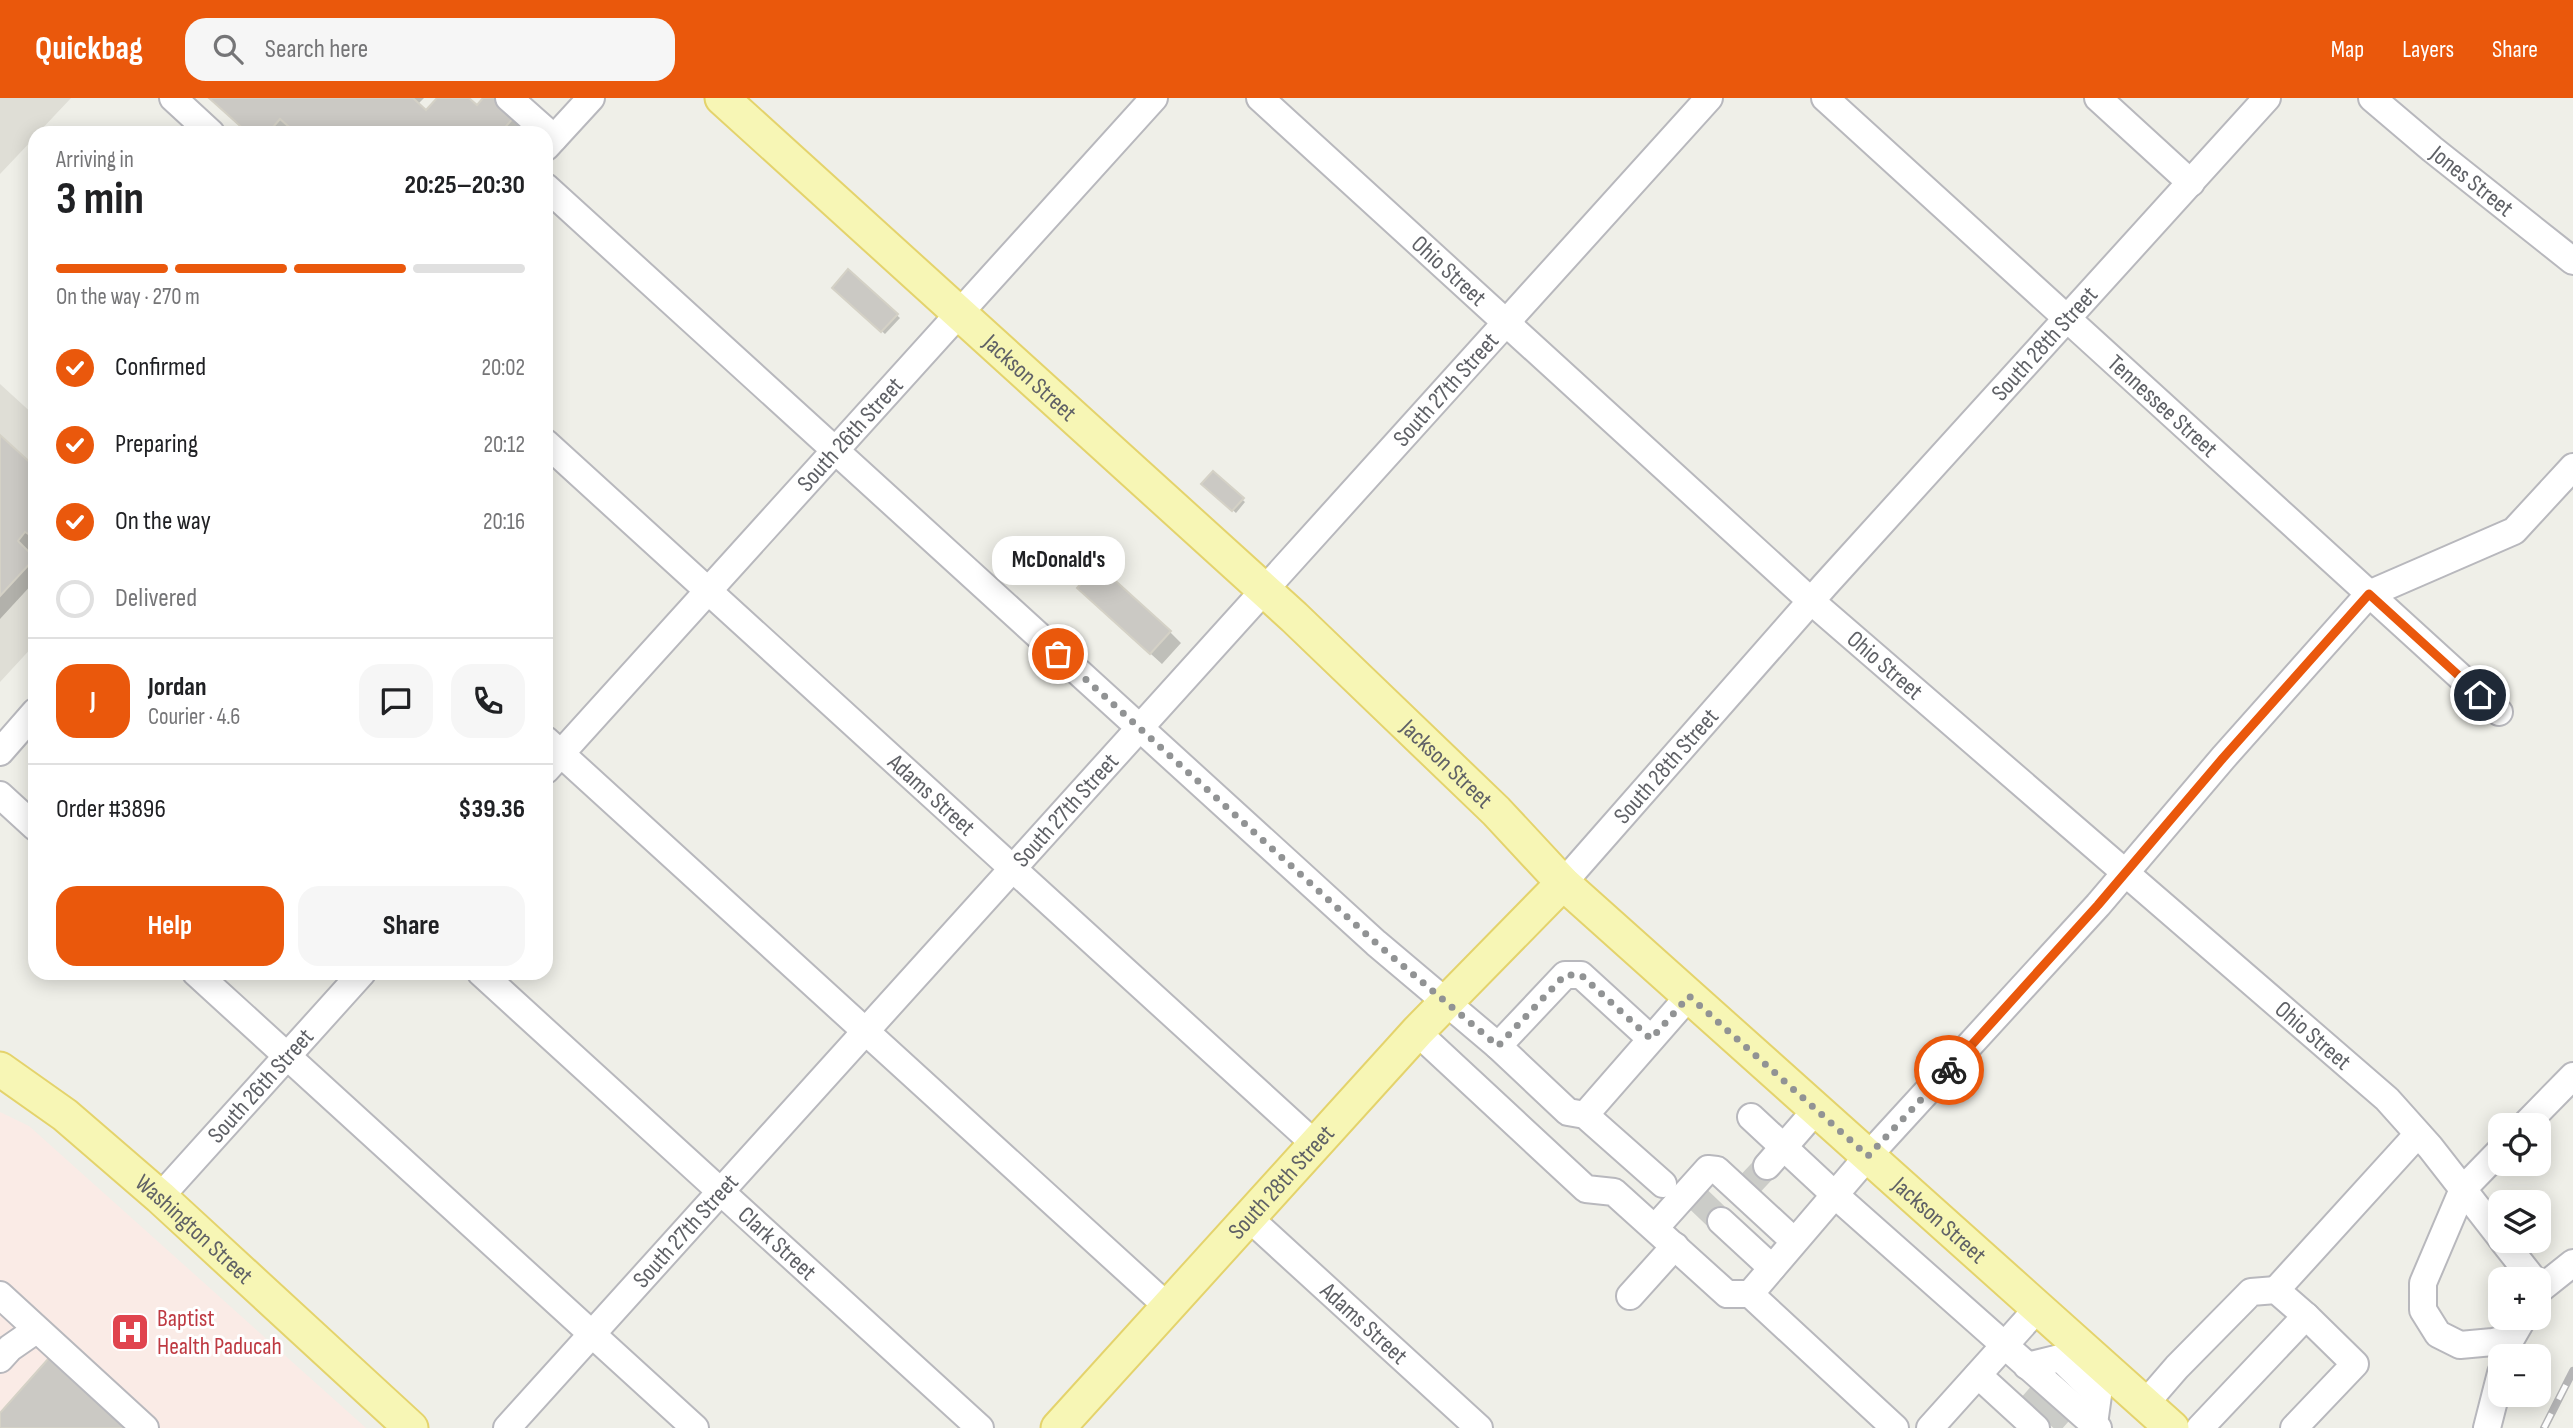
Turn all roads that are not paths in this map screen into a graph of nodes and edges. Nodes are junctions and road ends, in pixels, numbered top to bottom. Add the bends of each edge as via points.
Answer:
1 (173, 98) edge
2 (509, 98) edge
3 (591, 98) edge
4 (722, 98) edge
5 (1154, 98) edge
6 (1259, 98) edge
7 (1709, 98) edge
8 (1825, 98) edge
9 (2098, 98) edge
10 (2267, 98) edge
11 (2372, 98) edge
12 (203, 126) edge
13 (535, 126) edge
14 (553, 140) edge
15 (2191, 183) junction
16 (553, 193) edge
17 (2573, 261) edge
18 (959, 313) junction
19 (2067, 319) junction
20 (1506, 323) junction
21 (553, 449) edge
22 (835, 450) junction
23 (2573, 467) edge
24 (1265, 590) junction
25 (708, 591) junction
26 (2369, 594) junction
27 (1811, 601) junction
28 (2499, 712) dead end
29 (28, 720) edge
30 (1140, 728) junction
31 (0, 752) edge
32 (553, 752) edge
33 (553, 756) edge
34 (0, 795) edge
35 (28, 821) edge
36 (1013, 868) junction
37 (2125, 874) junction
38 (1563, 883) junction
39 (204, 980) edge
40 (356, 980) edge
41 (489, 980) edge
42 (1689, 996) junction
43 (1445, 1003) junction
44 (866, 1031) junction
45 (1417, 1032) junction
46 (1651, 1039) junction
47 (1498, 1046) junction
48 (287, 1056) junction
49 (0, 1069) edge
50 (2573, 1076) edge
51 (1816, 1110) junction
52 (2537, 1113) edge
53 (1585, 1115) junction
54 (1751, 1117) dead end
55 (2418, 1134) junction
56 (1316, 1145) junction
57 (1868, 1156) junction
58 (2488, 1163) edge
59 (1760, 1172) junction
60 (1663, 1184) dead end
61 (2463, 1189) junction
62 (720, 1191) junction
63 (1835, 1195) junction
64 (160, 1197) junction
65 (1249, 1218) junction
66 (1721, 1221) tunnel mouth
67 (2488, 1221) edge
68 (1655, 1228) junction
69 (1794, 1241) junction
70 (1675, 1246) junction
71 (2513, 1253) edge
72 (2573, 1263) edge
73 (2523, 1267) edge
74 (1772, 1268) junction
75 (2551, 1277) edge
76 (1750, 1294) junction
77 (0, 1295) edge
78 (1630, 1296) dead end
79 (2292, 1304) junction
80 (1168, 1307) junction
81 (2039, 1308) junction
82 (36, 1330) junction
83 (592, 1334) junction
84 (2513, 1337) edge
85 (2004, 1346) junction
86 (0, 1359) edge
87 (1978, 1375) junction
88 (2003, 1398) junction
89 (2042, 1402) edge
90 (2145, 1404) junction
91 (2492, 1407) edge
92 (1945, 1423) edge
93 (2090, 1425) edge
94 (145, 1428) edge
95 (411, 1428) edge
96 (507, 1428) edge
97 (695, 1428) edge
98 (980, 1428) edge
99 (1058, 1428) edge
100 (1479, 1428) edge
101 (1895, 1428) edge
102 (2172, 1428) edge
103 (2200, 1428) edge
104 (2294, 1428) edge
105 (2487, 1428) edge

1 - 12 street
2 - 13 street
3 - 14 street
4 - 18 main road, Jackson Street
5 - 18 street, South 26th Street
6 - 20 street, Ohio Street
7 - 20 street, South 27th Street
8 - 19 street, Tennessee Street
9 - 15 street
10 - 15 street, South 28th Street
11 - 17 street, Jones Street
15 - 19 street, South 28th Street
16 - 22 street
18 - 22 street, South 26th Street
18 - 24 main road, Jackson Street
19 - 26 street, Tennessee Street
19 - 27 street, South 28th Street
20 - 24 street, South 27th Street
20 - 27 street, Ohio Street
21 - 25 street, Adams Street
22 - 25 street, South 26th Street
22 - 30 street
23 - 26 street via 2514,531
24 - 30 street, South 27th Street
24 - 38 main road, Jackson Street via 1496,811
25 - 32 street, South 26th Street
25 - 36 street, Adams Street
26 - 28 street, Tennessee Street
26 - 37 street
27 - 37 street, Ohio Street
27 - 38 street, South 28th Street
29 - 31 street
30 - 36 street, South 27th Street
30 - 43 street
33 - 44 street
34 - 35 street
36 - 44 street, South 27th Street
36 - 56 street, Adams Street
37 - 55 street, Ohio Street via 2387,1099
37 - 57 street
38 - 42 main road, Jackson Street
38 - 43 main road, South 28th Street
39 - 48 street
40 - 48 street, South 26th Street
41 - 62 street, Clark Street
42 - 46 street
42 - 51 main road, Jackson Street
43 - 45 main road, South 28th Street
43 - 47 street
44 - 62 street, South 27th Street
44 - 80 street
45 - 56 main road, South 28th Street
45 - 68 street via 1586,1189 1614,1192
46 - 47 street via 1581,975 1565,975
46 - 53 street
47 - 53 street via 1568,1112
48 - 64 street, South 26th Street
48 - 83 street
49 - 64 main road, Washington Street via 65,1115
50 - 52 street
51 - 57 main road, Jackson Street
51 - 59 street
53 - 60 street
54 - 59 street
55 - 61 street, Ohio Street
55 - 79 street
56 - 65 main road, South 28th Street
57 - 63 street
57 - 81 main road, Jackson Street
58 - 61 street
59 - 63 street
59 - 68 street via 1708,1169 1693,1194
59 - 69 street
61 - 67 street, Ohio Street
61 - 84 street via 2423,1283 2423,1310 2438,1334 2460,1345
62 - 83 street, South 27th Street
62 - 98 street, Clark Street
63 - 69 street
63 - 85 street
64 - 95 main road, Washington Street
65 - 80 main road, South 28th Street
65 - 100 street, Adams Street
66 - 74 street
68 - 70 street
69 - 74 street
70 - 76 street via 1727,1294
70 - 78 street
71 - 73 street, Ohio Street
72 - 75 street
74 - 76 street
76 - 101 street
77 - 82 street
79 - 90 street via 2259,1309 2234,1325 2196,1362 2177,1367
79 - 103 street
79 - 104 street via 2355,1364
80 - 99 main road, South 28th Street
81 - 85 street
81 - 90 main road, Jackson Street
82 - 86 street
82 - 94 street
83 - 96 street, South 27th Street
83 - 97 street
85 - 87 street
85 - 89 street
87 - 88 street
87 - 92 street
88 - 89 street
88 - 89 street
89 - 93 street
89 - 93 street via 2060,1358 2098,1395
90 - 102 main road, Jackson Street
91 - 105 street

